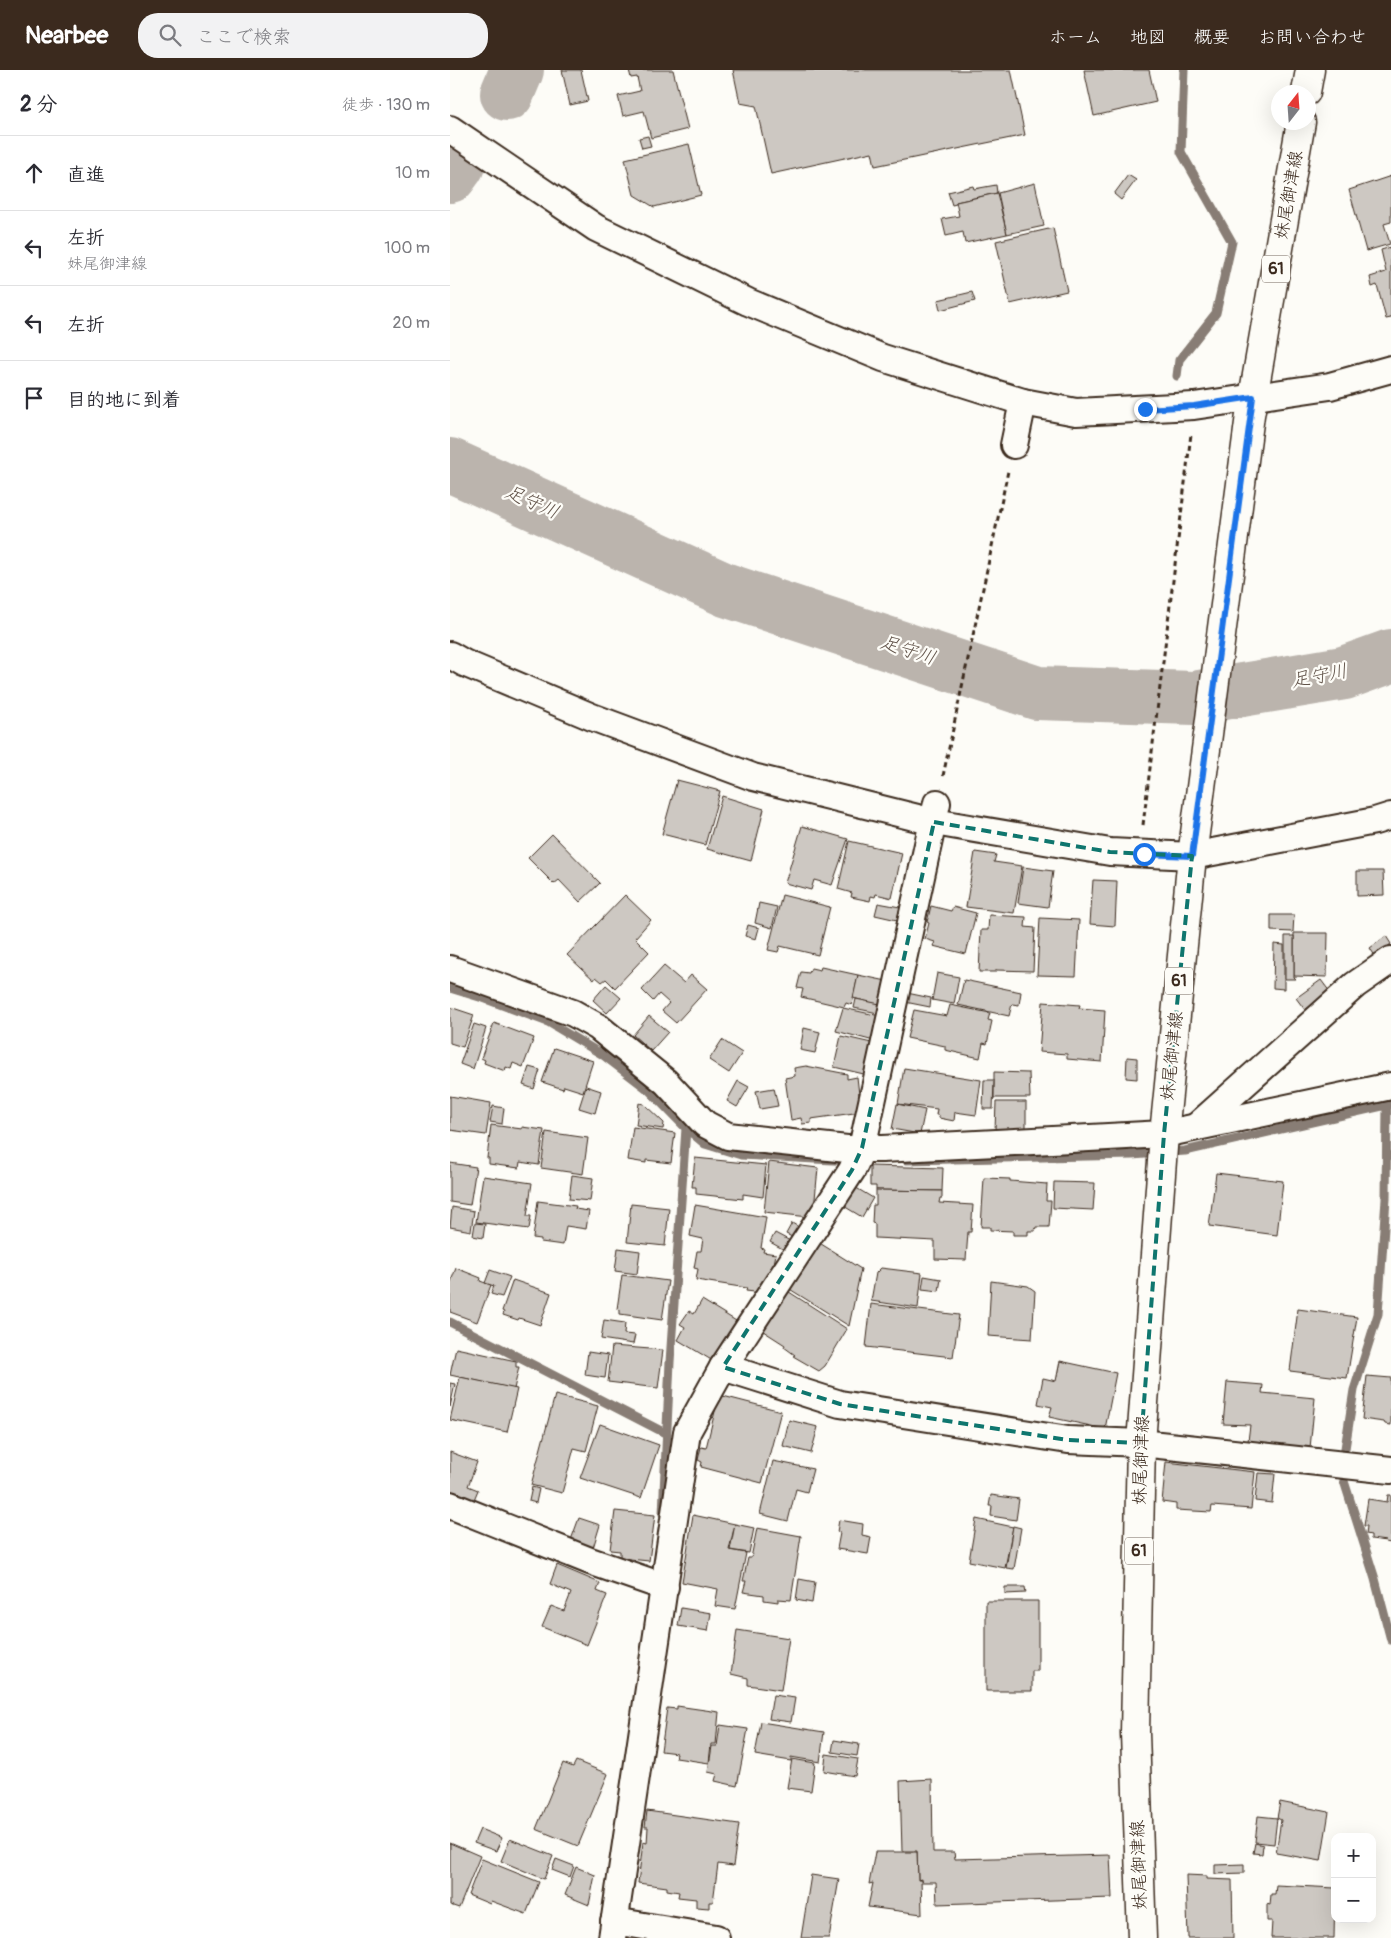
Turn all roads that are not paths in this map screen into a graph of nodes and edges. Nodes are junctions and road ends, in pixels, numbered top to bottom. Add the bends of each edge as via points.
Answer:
1 (1310, 70) edge
2 (1307, 85) edge
3 (450, 130) edge
4 (1300, 130) edge
5 (1391, 370) edge
6 (1023, 402) junction
7 (1252, 406) junction
8 (1014, 444) road end
9 (450, 655) edge
10 (936, 812) junction
11 (1391, 816) edge
12 (1192, 856) junction
13 (1391, 960) edge
14 (450, 969) edge
15 (1391, 1086) edge
16 (1196, 1128) junction
17 (1163, 1146) junction
18 (858, 1158) junction
19 (723, 1367) junction
20 (1140, 1443) junction
21 (1391, 1470) edge
22 (450, 1505) edge
23 (658, 1585) junction
24 (613, 1929) edge
25 (716, 1938) edge
26 (1142, 1938) edge

1 - 2 main road
3 - 6 street via 596,228 748,302 883,358
4 - 7 main road, 妹尾御津線 / 61
5 - 7 street
6 - 7 street via 1076,412
6 - 8 street
7 - 12 main road, 妹尾御津線 / 61
9 - 10 street via 592,717 753,777
10 - 12 street via 1110,852
10 - 18 street
11 - 12 street
12 - 17 main road, 妹尾御津線 / 61
13 - 16 street via 1355,985
14 - 18 street via 574,1013 598,1027 666,1082 705,1124 728,1136 848,1149
15 - 16 street
16 - 17 street
17 - 18 street via 882,1149
17 - 20 main road, 妹尾御津線 / 61
18 - 19 street
19 - 20 street via 840,1404 1068,1440
19 - 23 street via 688,1432
20 - 21 street
20 - 26 main road, 妹尾御津線 / 61 via 1135,1733
22 - 23 street
23 - 24 street
24 - 25 street

